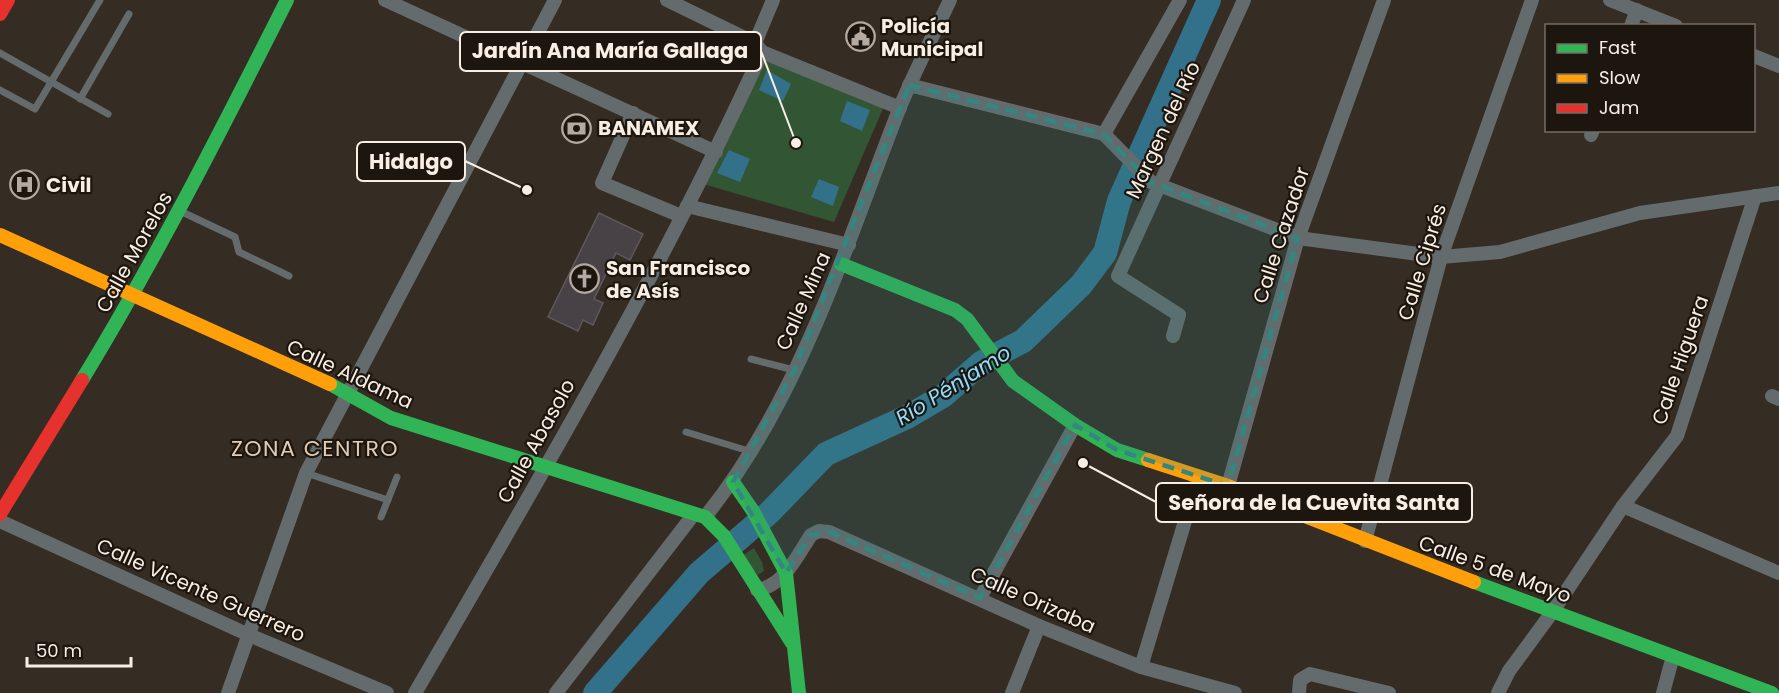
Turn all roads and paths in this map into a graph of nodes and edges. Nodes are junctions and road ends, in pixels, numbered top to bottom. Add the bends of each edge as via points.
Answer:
1 (8, 0) edge
2 (100, 0) edge
3 (287, 0) edge
4 (386, 0) edge
5 (555, 0) edge
6 (667, 0) edge
7 (772, 0) edge
8 (950, 0) edge
9 (1180, 0) edge
10 (1244, 0) edge
11 (1384, 0) edge
12 (1532, 0) edge
13 (1610, 0) edge
14 (1637, 10) junction
15 (0, 14) edge
16 (129, 14) dead end
17 (1632, 24) edge
18 (1671, 24) edge
19 (759, 47) junction
20 (0, 53) edge
21 (1755, 56) edge
22 (524, 62) junction
23 (1779, 66) edge
24 (51, 82) junction
25 (909, 85) junction
26 (0, 90) edge
27 (80, 99) junction
28 (900, 108) junction
29 (633, 113) junction
30 (108, 114) dead end
31 (1104, 134) junction
32 (716, 152) junction
33 (1155, 183) junction
34 (1779, 193) edge
35 (1755, 196) junction
36 (180, 211) junction
37 (684, 211) junction
38 (0, 235) edge
39 (1298, 238) junction
40 (849, 245) junction
41 (1441, 257) junction
42 (841, 264) junction
43 (289, 276) dead end
44 (134, 295) junction
45 (1173, 336) dead end
46 (751, 359) dead end
47 (794, 370) junction
48 (347, 392) junction
49 (1075, 425) junction
50 (686, 432) dead end
51 (752, 452) junction
52 (545, 469) junction
53 (306, 473) junction
54 (397, 477) dead end
55 (1198, 478) junction
56 (733, 482) junction
57 (1228, 486) junction
58 (388, 500) junction
59 (1623, 506) junction
60 (0, 514) edge
61 (699, 515) junction
62 (381, 517) dead end
63 (0, 520) edge
64 (1365, 541) junction
65 (786, 573) junction
66 (1779, 573) edge
67 (753, 585) junction
68 (980, 598) junction
69 (1553, 611) junction
70 (1039, 626) junction
71 (249, 635) junction
72 (792, 643) junction
73 (1673, 656) junction
74 (1141, 667) junction
75 (1226, 692) edge
76 (228, 693) edge
77 (387, 693) edge
78 (415, 693) edge
79 (555, 693) edge
80 (799, 693) edge
81 (1012, 693) edge
82 (1299, 693) edge
83 (1389, 693) edge
84 (1498, 693) edge
85 (1663, 693) edge
86 (1772, 693) edge

1 - 15 street
2 - 24 lane
3 - 36 street, Calle Morelos
4 - 22 street
5 - 22 street
6 - 19 street
7 - 19 street, Calle Abasolo
8 - 25 street, Calle Mina
9 - 31 street
10 - 33 street, Margen del Río
11 - 39 street, Calle Cazador
12 - 41 street, Calle Ciprés
13 - 14 street
14 - 17 street
14 - 18 street
16 - 27 lane
19 - 28 street
19 - 32 street, Calle Abasolo
20 - 24 lane
21 - 23 street
22 - 29 street
22 - 48 street
24 - 26 lane via 35,109
24 - 27 lane
25 - 28 street, Calle Mina
25 - 31 street
27 - 30 lane
28 - 40 street, Calle Mina
29 - 32 street
29 - 37 street via 602,183
31 - 33 street
32 - 37 street, Calle Abasolo
33 - 39 street
33 - 45 street, Margen del Río via 1119,276 1179,315
34 - 35 street
35 - 41 street via 1640,213 1500,252
35 - 59 street, Calle Higuera via 1677,436
36 - 43 lane via 235,237 239,252
36 - 44 street, Calle Morelos
37 - 40 street
37 - 52 street, Calle Abasolo
38 - 44 street, Calle Aldama
39 - 41 street
39 - 57 street, Calle Cazador
40 - 42 street, Calle Mina
41 - 64 street, Calle Ciprés
42 - 47 street, Calle Mina
42 - 49 street, Calle 5 de Mayo via 955,310 967,319 1013,381
44 - 48 street, Calle Aldama
44 - 60 street, Calle Morelos
46 - 47 lane
47 - 51 street, Calle Mina
48 - 52 street, Calle Aldama via 391,418
48 - 53 street
49 - 55 street, Calle 5 de Mayo via 1117,450
49 - 68 street
50 - 51 lane
51 - 56 street, Calle Mina
52 - 61 street, Calle Aldama
52 - 78 street, Calle Abasolo
53 - 58 lane
53 - 71 street
54 - 58 lane
55 - 57 street, Calle 5 de Mayo
55 - 74 street
56 - 61 street, Calle Mina
56 - 65 street
57 - 64 street, Calle 5 de Mayo
58 - 62 lane
59 - 66 street
59 - 69 street, Calle Higuera
61 - 67 street, Calle Aldama via 724,536
61 - 79 street, Calle Mina
63 - 71 street, Calle Vicente Guerrero
64 - 69 street, Calle 5 de Mayo
65 - 67 street via 769,588
65 - 68 street, Calle Orizaba via 811,535 829,532
65 - 72 street
67 - 72 street, Calle Aldama
68 - 70 street, Calle Orizaba
69 - 73 street, Calle 5 de Mayo
69 - 84 street, Calle Higuera via 1509,671
70 - 74 street, Calle Orizaba
70 - 81 street
71 - 76 street
71 - 77 street, Calle Vicente Guerrero
72 - 80 street
73 - 85 street
73 - 86 street, Calle 5 de Mayo
74 - 75 street, Calle Orizaba
82 - 83 street via 1300,680 1310,674

